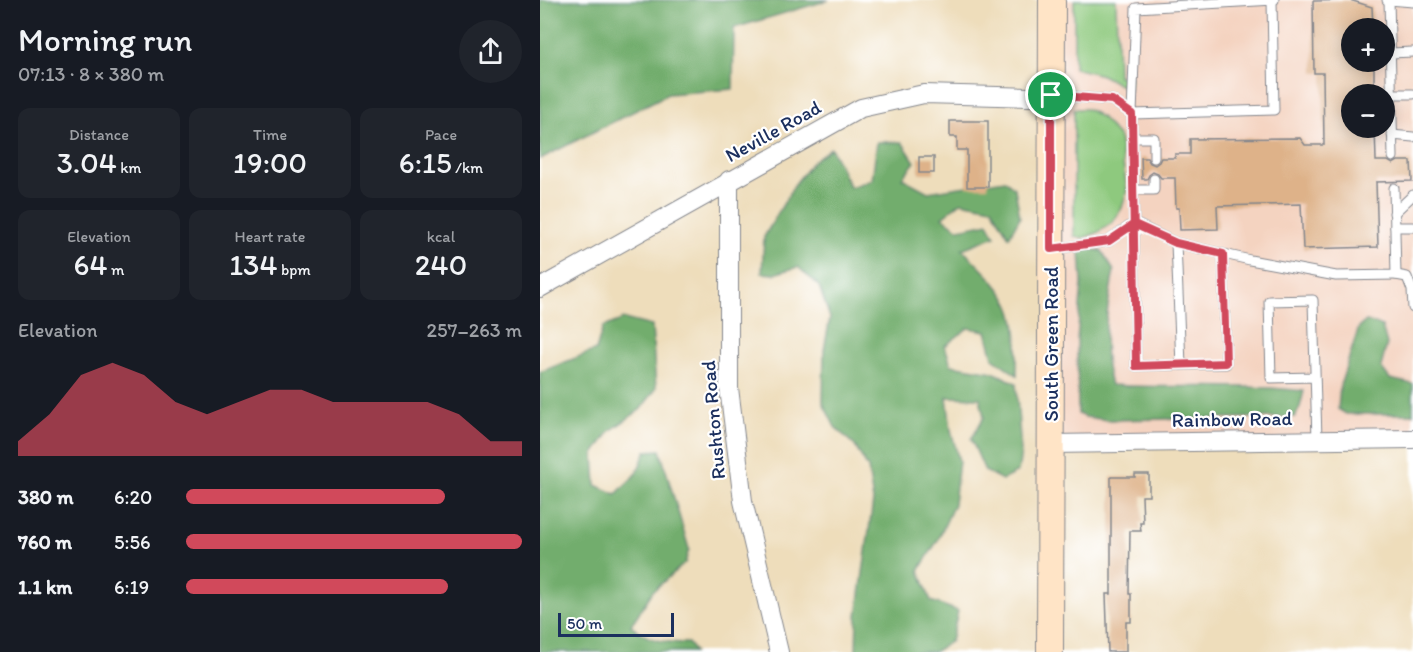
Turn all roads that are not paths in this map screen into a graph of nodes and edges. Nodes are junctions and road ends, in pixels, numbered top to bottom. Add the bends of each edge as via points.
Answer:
1 (1052, 0) edge
2 (1273, 0) edge
3 (1388, 0) edge
4 (1413, 2) edge
5 (1389, 18) edge
6 (1413, 52) edge
7 (1395, 53) edge
8 (1395, 94) edge
9 (1413, 94) edge
10 (1051, 95) junction
11 (1132, 114) junction
12 (1395, 135) edge
13 (1413, 137) edge
14 (1132, 138) junction
15 (1392, 138) edge
16 (1393, 157) dead end
17 (1154, 158) dead end
18 (1154, 179) dead end
19 (729, 180) junction
20 (1394, 188) dead end
21 (1133, 190) junction
22 (1413, 195) edge
23 (1394, 213) junction
24 (1134, 224) junction
25 (1395, 227) junction
26 (1413, 227) edge
27 (1176, 243) junction
28 (1051, 249) junction
29 (1223, 254) junction
30 (1396, 275) junction
31 (1410, 277) edge
32 (540, 288) edge
33 (1413, 308) edge
34 (1181, 365) junction
35 (1315, 377) junction
36 (1413, 439) edge
37 (1317, 440) junction
38 (1051, 444) junction
39 (779, 652) edge
40 (1050, 652) edge

1 - 10 main road, South Green Road
2 - 11 lane via 1136,8
2 - 11 lane via 1274,110
3 - 4 lane
3 - 5 lane
6 - 7 lane
8 - 9 lane
10 - 11 lane via 1112,100
10 - 19 street, Neville Road via 924,94 861,108
10 - 28 main road, South Green Road
11 - 14 lane
12 - 13 lane
14 - 17 lane via 1154,138
14 - 21 lane
15 - 16 lane
18 - 21 lane via 1154,190
19 - 32 street, Neville Road
19 - 39 street, Rushton Road via 729,388 743,501
20 - 23 lane
21 - 24 lane
22 - 23 lane
23 - 25 lane
24 - 27 lane
24 - 28 lane via 1109,241
24 - 34 lane via 1136,366
25 - 26 lane
25 - 30 lane
27 - 29 lane
27 - 34 lane
28 - 38 main road, South Green Road
29 - 30 lane via 1336,276
29 - 34 lane via 1226,363
30 - 31 lane
31 - 33 lane
35 - 35 lane via 1313,300 1269,301 1271,378
35 - 37 lane
36 - 37 street, Rainbow Road
37 - 38 street, Rainbow Road
38 - 40 main road, South Green Road

